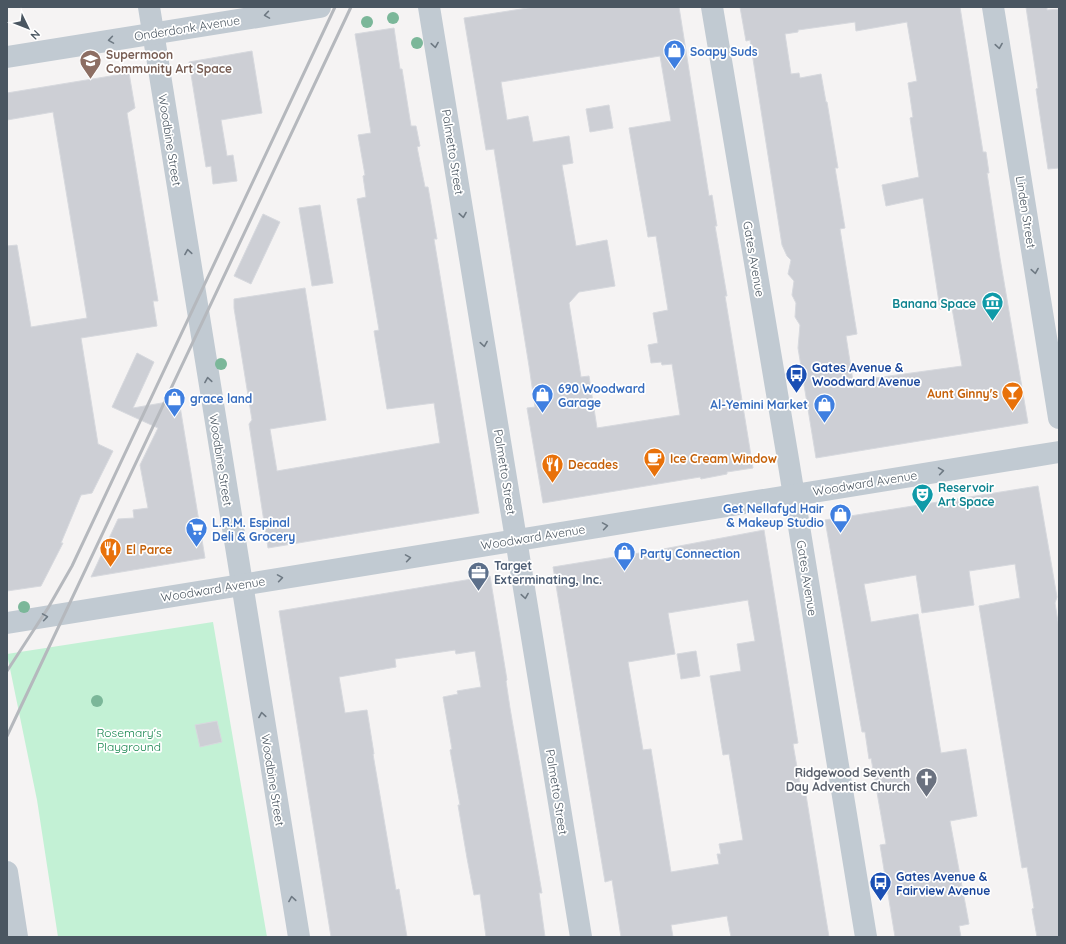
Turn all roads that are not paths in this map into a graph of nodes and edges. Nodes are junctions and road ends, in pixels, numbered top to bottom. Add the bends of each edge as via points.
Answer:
1 (149, 7) edge
2 (320, 7) edge
3 (429, 7) edge
4 (712, 7) edge
5 (993, 7) edge
6 (153, 34) junction
7 (7, 57) edge
8 (1059, 418) edge
9 (1059, 452) edge
10 (794, 495) junction
11 (516, 540) junction
12 (241, 585) junction
13 (7, 623) edge
14 (7, 872) edge
15 (18, 937) edge
16 (299, 937) edge
17 (581, 937) edge
18 (866, 937) edge

1 - 6 street, Woodbine Street
2 -> 6 street, Onderdonk Avenue
3 -> 11 street, Palmetto Street
4 - 10 street, Gates Avenue
5 -> 8 street, Linden Street
6 -> 7 street, Onderdonk Avenue
12 -> 6 street, Woodbine Street
10 -> 9 street, Woodward Avenue
11 -> 10 street, Woodward Avenue
10 - 18 street, Gates Avenue
12 -> 11 street, Woodward Avenue
11 -> 17 street, Palmetto Street
13 -> 12 street, Woodward Avenue
16 -> 12 street, Woodbine Street
14 - 15 street

